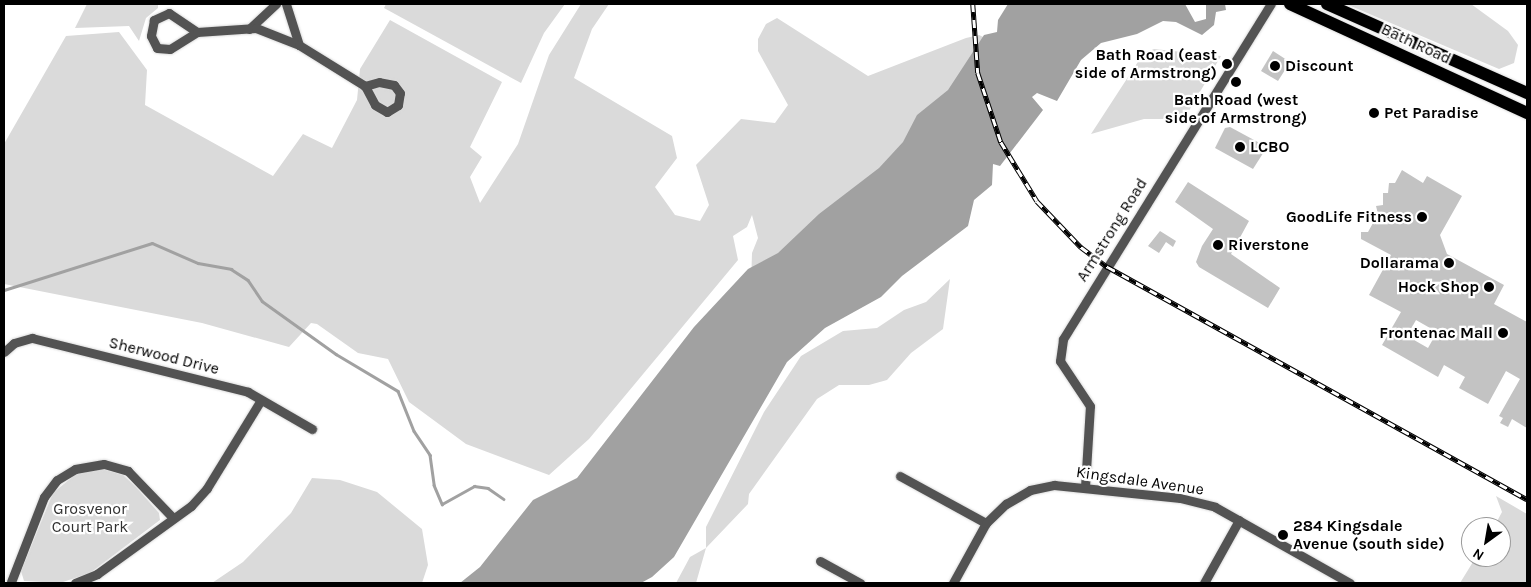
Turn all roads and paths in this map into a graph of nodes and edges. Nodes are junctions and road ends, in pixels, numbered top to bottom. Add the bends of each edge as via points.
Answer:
1 (276, 4) edge
2 (286, 4) edge
3 (1272, 4) edge
4 (1290, 4) edge
5 (1327, 4) edge
6 (248, 29) junction
7 (197, 32) junction
8 (300, 45) junction
9 (366, 86) dead end
10 (1527, 94) edge
11 (1527, 113) edge
12 (4, 352) edge
13 (261, 400) junction
14 (312, 429) dead end
15 (900, 476) dead end
16 (1085, 486) junction
17 (173, 518) junction
18 (1239, 520) junction
19 (986, 523) junction
20 (820, 561) dead end
21 (10, 581) edge
22 (75, 583) edge
23 (860, 583) edge
24 (953, 583) edge
25 (1204, 583) edge
26 (1350, 583) edge

1 - 6 street
2 - 8 street
3 - 16 street, Armstrong Road via 1062,339 1060,361 1090,406
4 - 11 main road, Bath Road
5 - 10 main road, Bath Road
6 - 7 street
6 - 8 street
7 - 7 street via 169,14 154,20 151,36 157,48 170,49
8 - 9 street
12 - 13 street, Sherwood Drive via 14,343 32,338 248,392
13 - 14 street, Sherwood Drive
13 - 17 street via 207,488
15 - 19 street
16 - 18 street, Kingsdale Avenue via 1180,498 1215,507
16 - 19 street, Kingsdale Avenue via 1054,485 1030,490 1006,504
17 - 21 street via 128,471 104,464 75,469 57,480 44,497
17 - 22 street via 97,574
18 - 25 street
18 - 26 street, Kingsdale Avenue
19 - 24 street, Kingsdale Avenue
20 - 23 street

